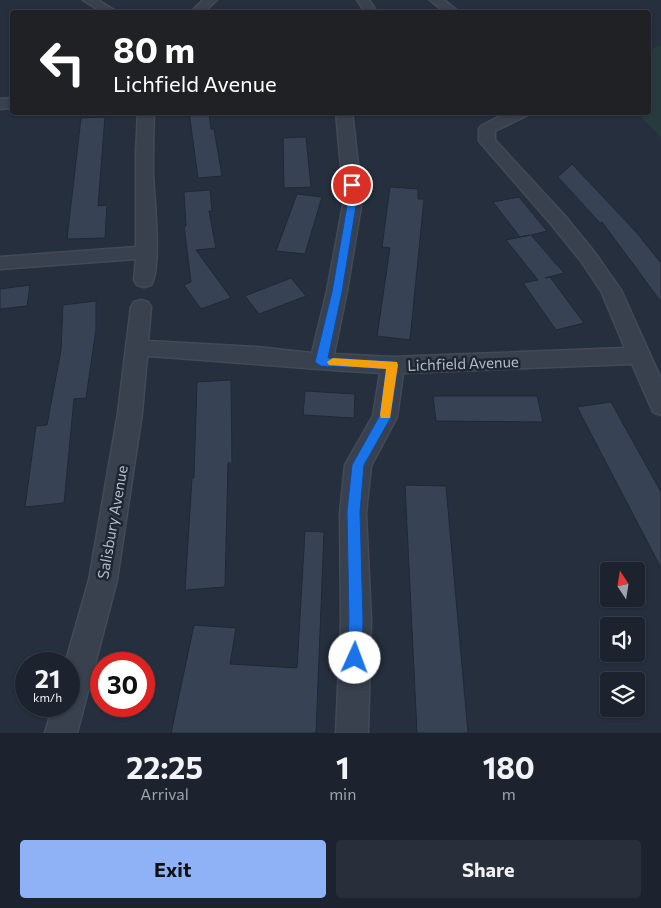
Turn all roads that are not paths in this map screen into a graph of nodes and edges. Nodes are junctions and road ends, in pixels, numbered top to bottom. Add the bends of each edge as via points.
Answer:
1 (90, 0) edge
2 (211, 0) edge
3 (436, 0) edge
4 (108, 10) edge
5 (199, 10) edge
6 (450, 10) edge
7 (146, 115) edge
8 (344, 115) edge
9 (516, 115) edge
10 (147, 252) junction
11 (0, 263) edge
12 (144, 280) dead end
13 (141, 307) dead end
14 (138, 348) junction
15 (639, 356) junction
16 (321, 362) junction
17 (393, 365) junction
18 (661, 406) edge
19 (61, 733) edge
20 (352, 733) edge

1 - 4 street
2 - 5 street
3 - 6 street
7 - 10 street
8 - 16 street via 353,200
9 - 15 street via 487,129 487,141 594,265 611,290
10 - 11 street
10 - 12 street
13 - 14 street, Salisbury Avenue
14 - 16 street, Lichfield Avenue via 257,354
14 - 19 street, Salisbury Avenue via 103,580
15 - 17 street, Lichfield Avenue
15 - 18 street
16 - 17 street, Lichfield Avenue
17 - 20 street via 385,417 358,465 354,512 356,620

